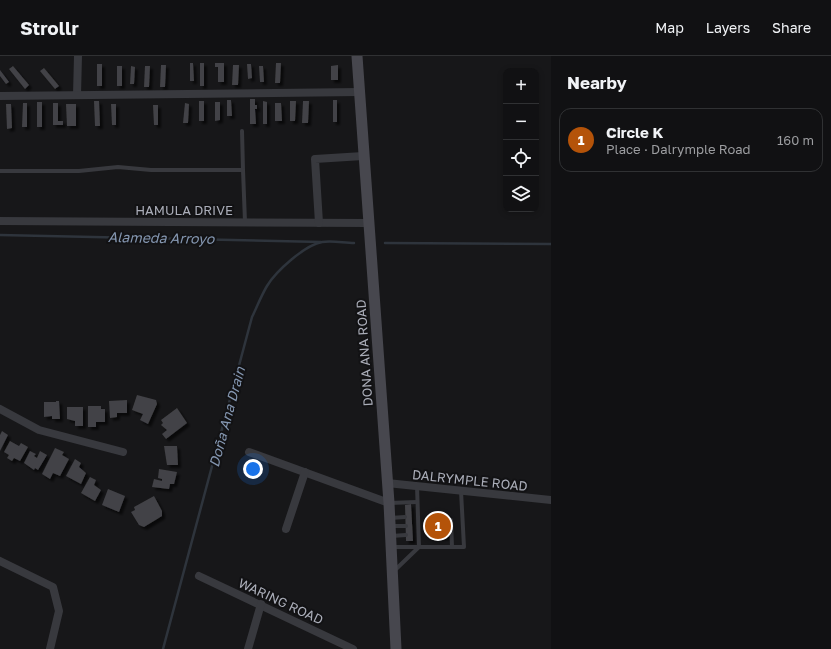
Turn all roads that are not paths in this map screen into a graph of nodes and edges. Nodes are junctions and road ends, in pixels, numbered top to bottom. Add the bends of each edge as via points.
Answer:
1 (78, 56) edge
2 (357, 56) edge
3 (359, 92) junction
4 (77, 95) junction
5 (0, 96) edge
6 (242, 131) dead end
7 (363, 156) junction
8 (243, 170) junction
9 (0, 171) edge
10 (0, 221) edge
11 (245, 223) junction
12 (368, 223) junction
13 (319, 224) junction
14 (0, 410) edge
15 (123, 452) dead end
16 (249, 452) dead end
17 (305, 472) junction
18 (387, 483) junction
19 (417, 486) junction
20 (461, 491) junction
21 (551, 500) edge
22 (417, 502) junction
23 (389, 503) junction
24 (405, 517) dead end
25 (412, 517) dead end
26 (417, 517) junction
27 (451, 520) dead end
28 (390, 526) junction
29 (406, 526) dead end
30 (412, 526) dead end
31 (418, 526) junction
32 (286, 529) dead end
33 (406, 535) dead end
34 (413, 535) dead end
35 (418, 535) junction
36 (391, 547) junction
37 (419, 547) junction
38 (452, 547) junction
39 (0, 561) edge
40 (392, 572) junction
41 (199, 576) dead end
42 (261, 604) junction
43 (50, 649) edge
44 (248, 649) edge
45 (353, 649) edge
46 (396, 649) edge

1 - 4 street
2 - 3 street, DONA ANA ROAD
3 - 4 street
3 - 7 street, DONA ANA ROAD
4 - 5 street
6 - 8 lane
7 - 12 street, DONA ANA ROAD
7 - 13 street via 315,159
8 - 9 lane via 151,170 118,167 79,171
8 - 11 lane
10 - 11 street, HAMULA DRIVE
11 - 13 street, HAMULA DRIVE
12 - 13 street, HAMULA DRIVE
12 - 18 street, DONA ANA ROAD
14 - 15 street via 38,430
16 - 17 street
17 - 23 street
17 - 32 street
18 - 19 street, DALRYMPLE ROAD
18 - 23 street, DONA ANA ROAD
19 - 20 street, DALRYMPLE ROAD
19 - 22 lane
20 - 21 street, DALRYMPLE ROAD
20 - 38 lane via 464,547
22 - 23 lane
22 - 26 lane
23 - 28 street, DONA ANA ROAD
24 - 28 lane
25 - 26 lane
26 - 31 lane
27 - 38 lane
28 - 29 lane
28 - 33 lane
28 - 36 street, DONA ANA ROAD
30 - 31 lane
31 - 35 lane
34 - 35 lane
35 - 37 lane
36 - 37 lane
36 - 40 street, DONA ANA ROAD
37 - 38 lane
37 - 40 lane
39 - 43 street via 53,588 59,610
40 - 46 street, DONA ANA ROAD
41 - 42 street, WARING ROAD
42 - 44 street
42 - 45 street, WARING ROAD

